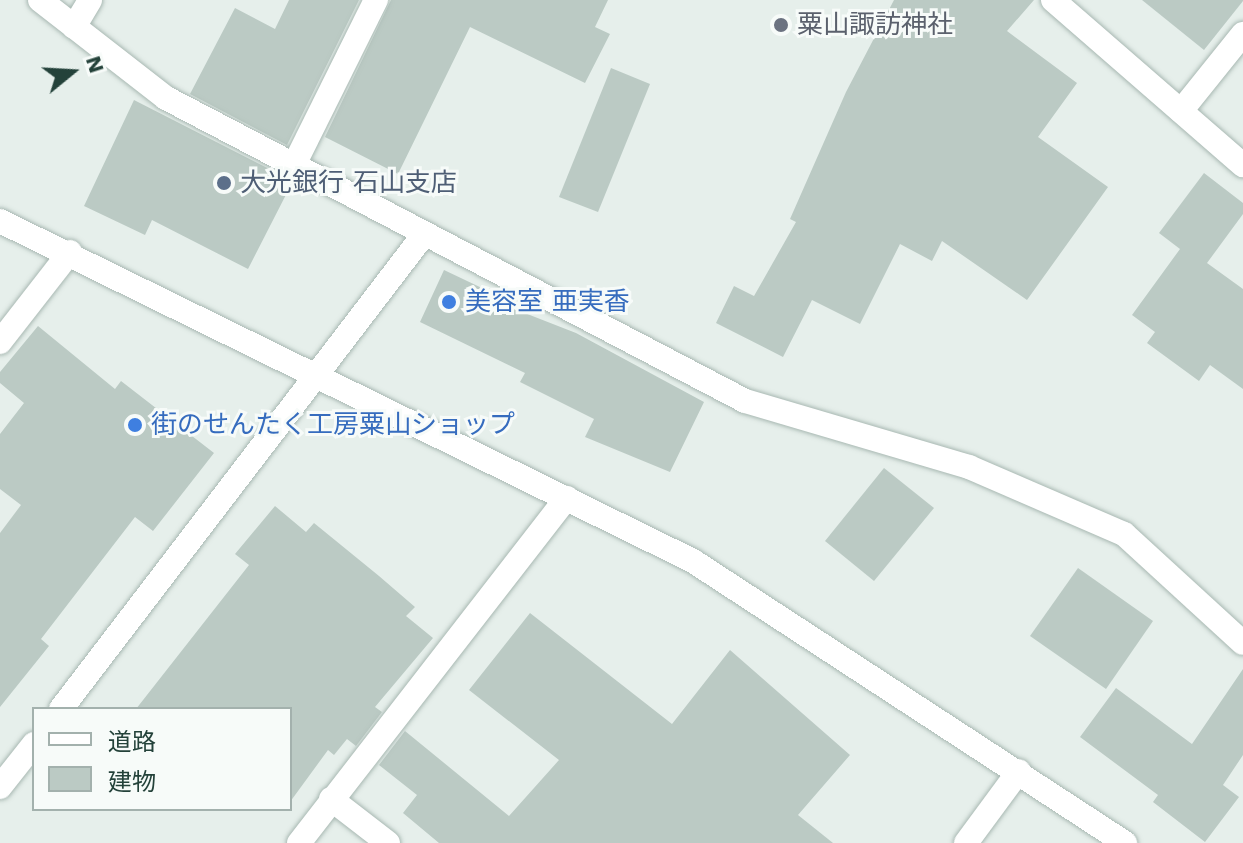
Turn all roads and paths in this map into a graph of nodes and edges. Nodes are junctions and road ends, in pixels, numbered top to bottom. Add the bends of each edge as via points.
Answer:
1 (40, 0) edge
2 (90, 0) edge
3 (376, 0) edge
4 (1053, 0) edge
5 (74, 27) junction
6 (1243, 34) edge
7 (1181, 111) junction
8 (296, 161) junction
9 (1243, 165) edge
10 (0, 221) edge
11 (422, 237) junction
12 (70, 252) junction
13 (0, 342) edge
14 (320, 376) junction
15 (567, 498) junction
16 (1243, 643) edge
17 (63, 707) edge
18 (32, 747) edge
19 (1019, 771) junction
20 (0, 787) edge
21 (331, 799) junction
22 (299, 843) edge
23 (388, 843) edge
24 (966, 843) edge
25 (1125, 843) edge

1 - 5 street
2 - 5 street
3 - 8 street
4 - 7 street
5 - 8 street via 166,98
6 - 7 street
7 - 9 street
8 - 11 street
10 - 12 street
11 - 14 street
11 - 16 street via 745,401 969,467 1124,534
12 - 13 street
12 - 14 street
14 - 15 street
14 - 17 street
15 - 19 street via 693,561
15 - 21 street
18 - 20 street
19 - 24 street
19 - 25 street
21 - 22 street
21 - 23 street

